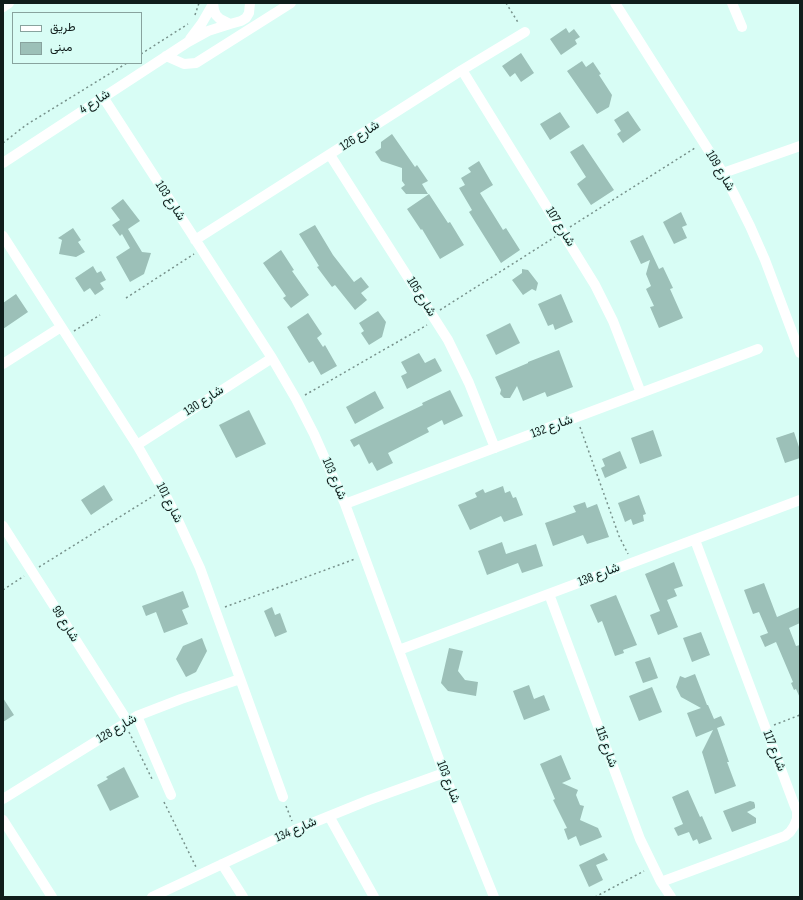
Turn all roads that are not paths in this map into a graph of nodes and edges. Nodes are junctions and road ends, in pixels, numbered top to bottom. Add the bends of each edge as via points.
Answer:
1 (9, 3) edge
2 (258, 3) edge
3 (291, 3) edge
4 (615, 3) edge
5 (732, 3) edge
6 (213, 4) edge
7 (3, 7) edge
8 (250, 8) edge
9 (230, 24) junction
10 (742, 27) dead end
11 (521, 34) road end
12 (188, 42) junction
13 (166, 56) junction
14 (462, 70) junction
15 (103, 97) junction
16 (800, 146) edge
17 (330, 155) junction
18 (3, 163) edge
19 (723, 173) junction
20 (3, 236) edge
21 (195, 240) junction
22 (61, 327) junction
23 (758, 349) dead end
24 (800, 352) edge
25 (272, 358) junction
26 (3, 364) edge
27 (641, 393) junction
28 (136, 445) junction
29 (495, 448) junction
30 (800, 500) edge
31 (345, 504) junction
32 (3, 526) edge
33 (695, 540) junction
34 (549, 594) junction
35 (399, 650) junction
36 (240, 679) junction
37 (137, 716) junction
38 (128, 722) junction
39 (444, 773) junction
40 (171, 794) dead end
41 (283, 797) road end
42 (3, 800) edge
43 (329, 816) junction
44 (3, 820) edge
45 (797, 827) edge
46 (222, 864) junction
47 (661, 882) junction
48 (52, 897) edge
49 (152, 897) edge
50 (243, 897) edge
51 (374, 897) edge
52 (494, 897) edge
53 (671, 897) edge

1 - 7 street
2 - 8 street
3 - 13 street via 196,63 184,64
4 - 19 street, شارع 109
5 - 10 street
6 - 9 street via 216,15
6 - 12 street, شارع 4
8 - 9 street, شارع 4 via 241,21
9 - 12 street, شارع 4 via 208,31
11 - 14 street, شارع 126
12 - 13 street, شارع 4
13 - 15 street, شارع 4
14 - 17 street, شارع 126
14 - 27 street, شارع 107 via 595,285 613,321
15 - 18 street, شارع 4
15 - 21 street, شارع 103
16 - 19 street
17 - 21 street, شارع 126
17 - 29 street, شارع 105 via 436,320 459,361
19 - 24 street, شارع 109 via 765,260
20 - 22 street, شارع 101
21 - 25 street, شارع 103
22 - 26 street
22 - 28 street, شارع 101
23 - 27 street, شارع 132
25 - 28 street, شارع 130
25 - 31 street, شارع 103 via 327,461
27 - 29 street, شارع 132
28 - 36 street, شارع 101 via 163,490 200,568
29 - 31 street, شارع 132
30 - 33 street, شارع 138
31 - 35 street, شارع 103
32 - 38 street, شارع 99
33 - 34 street, شارع 138
33 - 45 street, شارع 117 via 797,811
34 - 35 street, شارع 138
34 - 47 street, شارع 115 via 640,839
35 - 39 street, شارع 103
36 - 37 street, شارع 128
36 - 41 street, شارع 101
37 - 38 street, شارع 128
37 - 40 street
38 - 42 street, شارع 128
39 - 43 street, شارع 134
39 - 52 street, شارع 103
43 - 46 street, شارع 134
43 - 51 street
44 - 48 street
45 - 47 street, شارع 117 via 785,836
46 - 49 street, شارع 134
46 - 50 street
47 - 53 street, شارع 115

